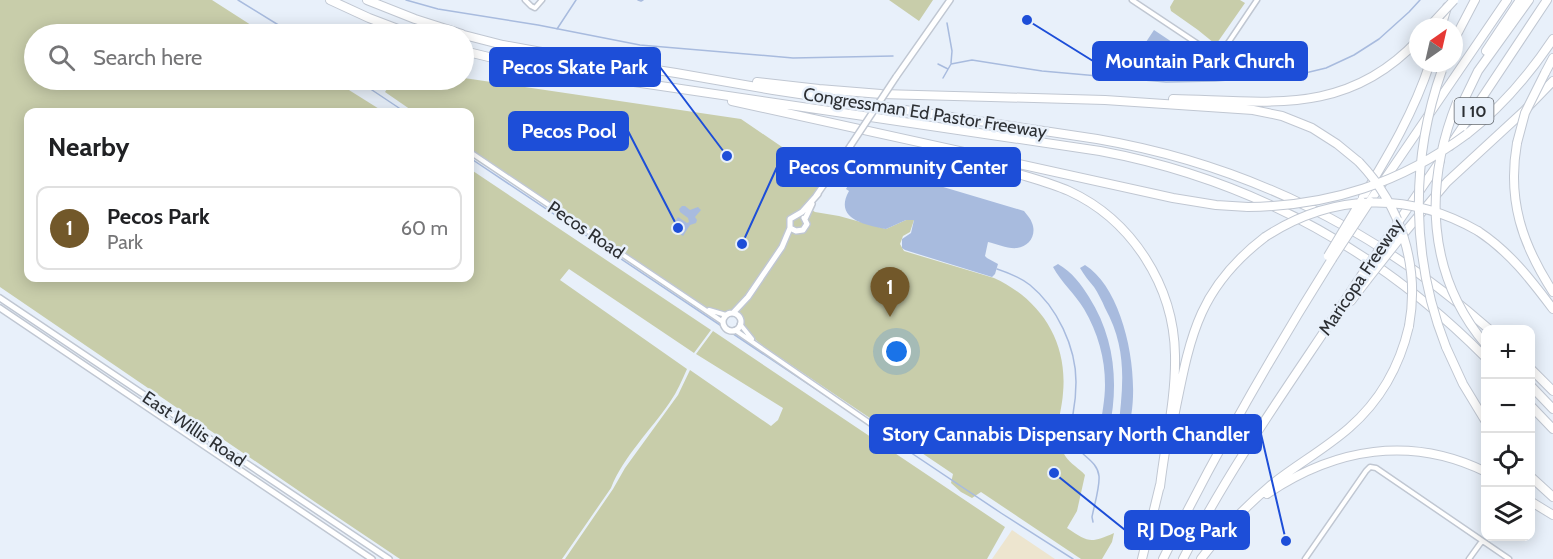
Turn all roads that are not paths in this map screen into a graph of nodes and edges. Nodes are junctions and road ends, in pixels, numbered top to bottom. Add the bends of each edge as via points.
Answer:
1 (330, 0) edge
2 (367, 0) edge
3 (525, 0) edge
4 (542, 0) edge
5 (950, 0) edge
6 (1132, 0) edge
7 (1257, 0) edge
8 (1452, 0) edge
9 (1475, 0) edge
10 (1507, 0) edge
11 (1520, 0) edge
12 (1529, 0) edge
13 (1547, 0) edge
14 (1437, 18) edge
15 (1445, 18) edge
16 (1463, 23) edge
17 (385, 24) edge
18 (428, 24) edge
19 (474, 37) edge
20 (1553, 39) edge
21 (1409, 49) edge
22 (474, 53) edge
23 (1553, 58) edge
24 (1427, 72) edge
25 (1441, 72) edge
26 (676, 73) junction
27 (1553, 81) edge
28 (675, 89) junction
29 (1105, 100) junction
30 (885, 135) junction
31 (474, 155) edge
32 (818, 194) junction
33 (1366, 199) junction
34 (799, 214) junction
35 (806, 219) junction
36 (790, 228) junction
37 (798, 231) junction
38 (782, 247) junction
39 (1364, 278) junction
40 (1553, 292) edge
41 (0, 298) edge
42 (0, 308) edge
43 (702, 308) junction
44 (1553, 309) edge
45 (726, 315) junction
46 (738, 318) junction
47 (723, 322) junction
48 (1484, 325) edge
49 (735, 330) junction
50 (1481, 331) edge
51 (1481, 339) edge
52 (756, 344) junction
53 (1481, 354) edge
54 (1535, 373) edge
55 (1535, 390) edge
56 (1553, 391) edge
57 (1535, 397) edge
58 (154, 402) junction
59 (149, 409) junction
60 (1553, 409) edge
61 (1535, 410) edge
62 (1481, 415) edge
63 (1553, 416) edge
64 (891, 423) dead end
65 (1553, 429) edge
66 (1481, 470) edge
67 (1535, 481) edge
68 (1160, 487) junction
69 (1553, 497) edge
70 (1535, 504) edge
71 (1553, 515) edge
72 (1236, 519) junction
73 (1481, 540) edge
74 (1482, 541) joint
75 (372, 559) edge
76 (389, 559) edge
77 (1142, 559) edge
78 (1163, 559) edge
79 (1183, 559) edge
80 (1201, 559) edge
81 (1305, 559) edge
82 (1469, 559) edge
83 (1509, 559) edge

1 - 17 highway
2 - 18 highway, Congressman Ed Pastor Freeway
3 - 4 street via 535,8
5 - 32 main road, bridge
6 - 7 street via 1217,54
8 - 14 highway, bridge
8 - 15 highway
9 - 16 highway
10 - 33 highway, Maricopa Freeway / I 10
11 - 51 highway, bridge via 1461,94 1444,141 1437,184 1436,229 1444,270 1462,311
12 - 50 highway, bridge via 1484,63 1462,104 1444,165 1440,201 1446,260
13 - 39 highway, Maricopa Freeway / I 10, bridge
19 - 26 highway, Congressman Ed Pastor Freeway
20 - 30 highway, bridge via 1514,91 1488,117 1438,154 1358,191 1304,203 1248,207 1183,200
21 - 29 highway via 1369,79 1312,99
22 - 28 highway, Congressman Ed Pastor Freeway via 531,67
23 - 40 highway, bridge via 1521,127 1514,180 1518,217 1530,253
24 - 33 highway via 1406,123
25 - 62 highway, bridge via 1431,105 1419,176 1420,238 1434,313 1463,384
26 - 29 highway via 881,94
26 - 48 highway, Congressman Ed Pastor Freeway via 1104,140 1200,163 1314,209 1372,241 1424,276
27 - 39 highway, bridge via 1447,182
28 - 30 highway
28 - 53 highway, Congressman Ed Pastor Freeway via 1070,146 1189,173 1247,194 1355,251 1429,305
29 - 72 highway, bridge via 1222,107 1275,114 1304,124 1359,162 1388,200 1404,235 1412,298 1409,326 1395,369 1379,395 1343,433 1270,486
30 - 68 highway via 1064,189 1101,211 1135,243 1162,291 1175,345
31 - 43 street, Pecos Road
32 - 34 main road
32 - 35 main road
33 - 78 highway, Maricopa Freeway / I 10, bridge via 1232,426
34 - 35 main road
34 - 36 main road via 790,219
35 - 37 main road via 805,227
36 - 37 main road
36 - 38 main road
37 - 38 main road
38 - 46 main road
39 - 79 highway, Maricopa Freeway via 1243,454
41 - 58 main road, East Willis Road
42 - 59 main road, East Willis Road
43 - 45 street, Pecos Road
43 - 47 street, Pecos Road
44 - 68 highway, bridge via 1500,247 1456,219 1430,210 1376,202 1346,204 1289,223 1246,252 1224,276 1199,317 1187,353
45 - 46 main road
45 - 47 main road
46 - 49 main road
46 - 52 street
47 - 49 main road via 728,330
49 - 52 street
52 - 64 street via 877,428 885,429
54 - 56 highway
55 - 60 highway
57 - 63 highway
58 - 59 main road
58 - 76 main road, East Willis Road
59 - 75 main road, East Willis Road
61 - 65 highway
66 - 72 highway via 1420,452 1357,454 1298,476
67 - 69 highway
68 - 77 highway
70 - 71 highway
72 - 80 highway
73 - 81 street via 1370,467
74 - 82 street
74 - 83 street

